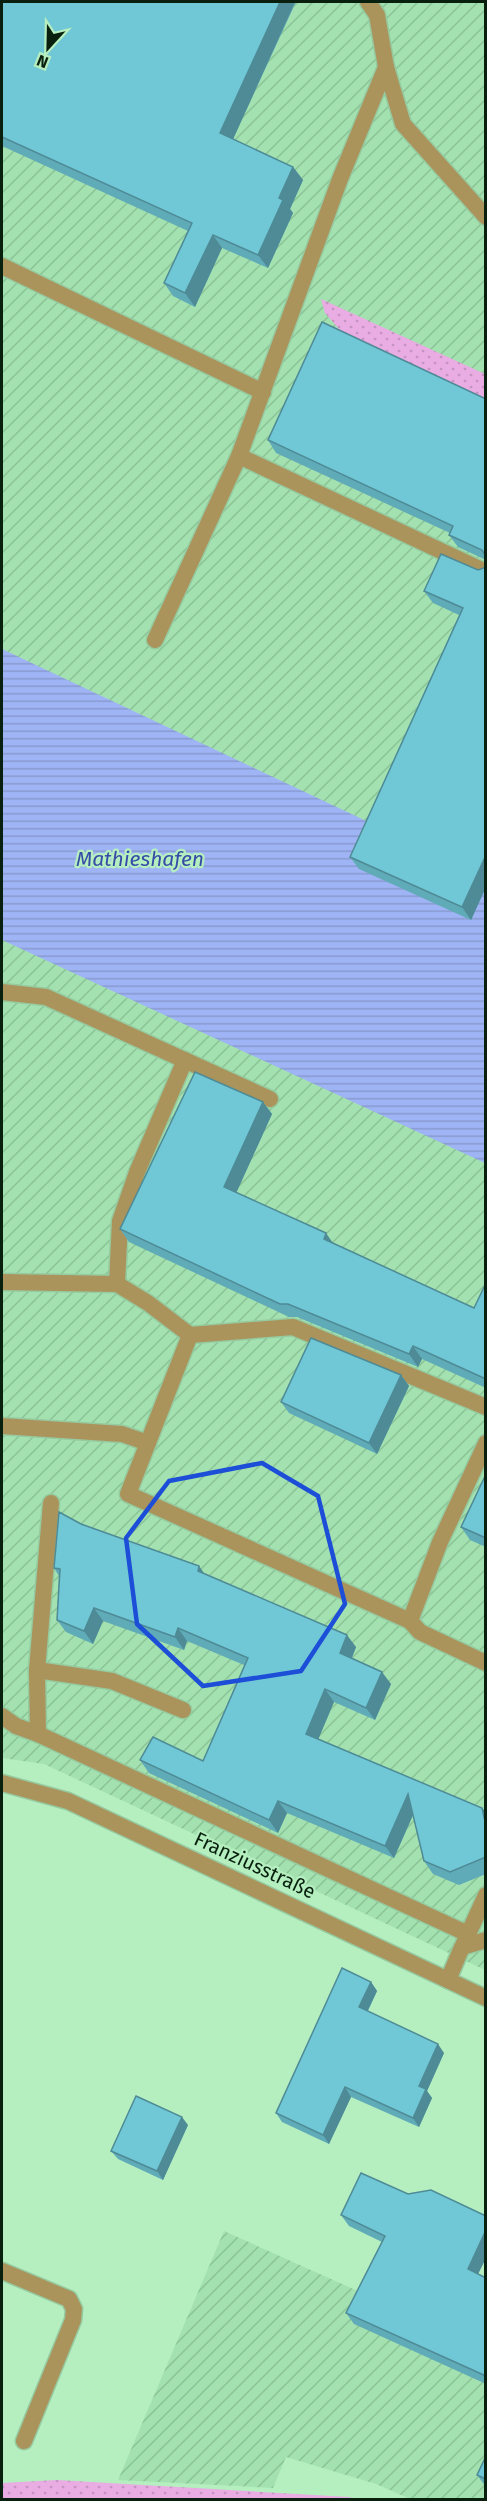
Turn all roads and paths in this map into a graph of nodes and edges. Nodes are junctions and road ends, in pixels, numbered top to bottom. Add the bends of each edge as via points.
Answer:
1 (368, 2) edge
2 (386, 67) junction
3 (486, 217) edge
4 (2, 266) edge
5 (263, 392) junction
6 (239, 456) junction
7 (486, 572) edge
8 (155, 640) dead end
9 (2, 992) edge
10 (185, 1060) junction
11 (270, 1099) dead end
12 (2, 1282) edge
13 (117, 1284) junction
14 (190, 1335) junction
15 (486, 1407) edge
16 (2, 1426) edge
17 (148, 1443) junction
18 (486, 1443) edge
19 (51, 1503) dead end
20 (410, 1621) junction
21 (486, 1663) edge
22 (37, 1670) junction
23 (183, 1710) dead end
24 (2, 1716) edge
25 (38, 1734) junction
26 (2, 1783) edge
27 (486, 1894) edge
28 (465, 1941) junction
29 (486, 1941) edge
30 (448, 1980) junction
31 (486, 1998) edge
32 (2, 2271) edge
33 (24, 2441) dead end

1 - 2 street via 377,15
2 - 3 street via 403,124
2 - 5 street via 340,179
4 - 5 street
5 - 6 street
6 - 7 street
6 - 8 street
9 - 10 street via 46,997
10 - 11 street
10 - 13 street via 120,1221
12 - 13 street
13 - 14 street
14 - 15 street via 293,1327
14 - 17 street
16 - 17 street via 122,1434
17 - 20 street via 128,1494
18 - 20 street
19 - 22 street
20 - 21 street via 420,1632
22 - 23 street via 112,1681
22 - 25 street
24 - 25 street via 15,1726
25 - 28 street
26 - 30 street, Franziusstraße via 68,1801
27 - 28 street
28 - 29 street
28 - 30 street
30 - 31 street, Franziusstraße
32 - 33 street via 69,2299 74,2309

